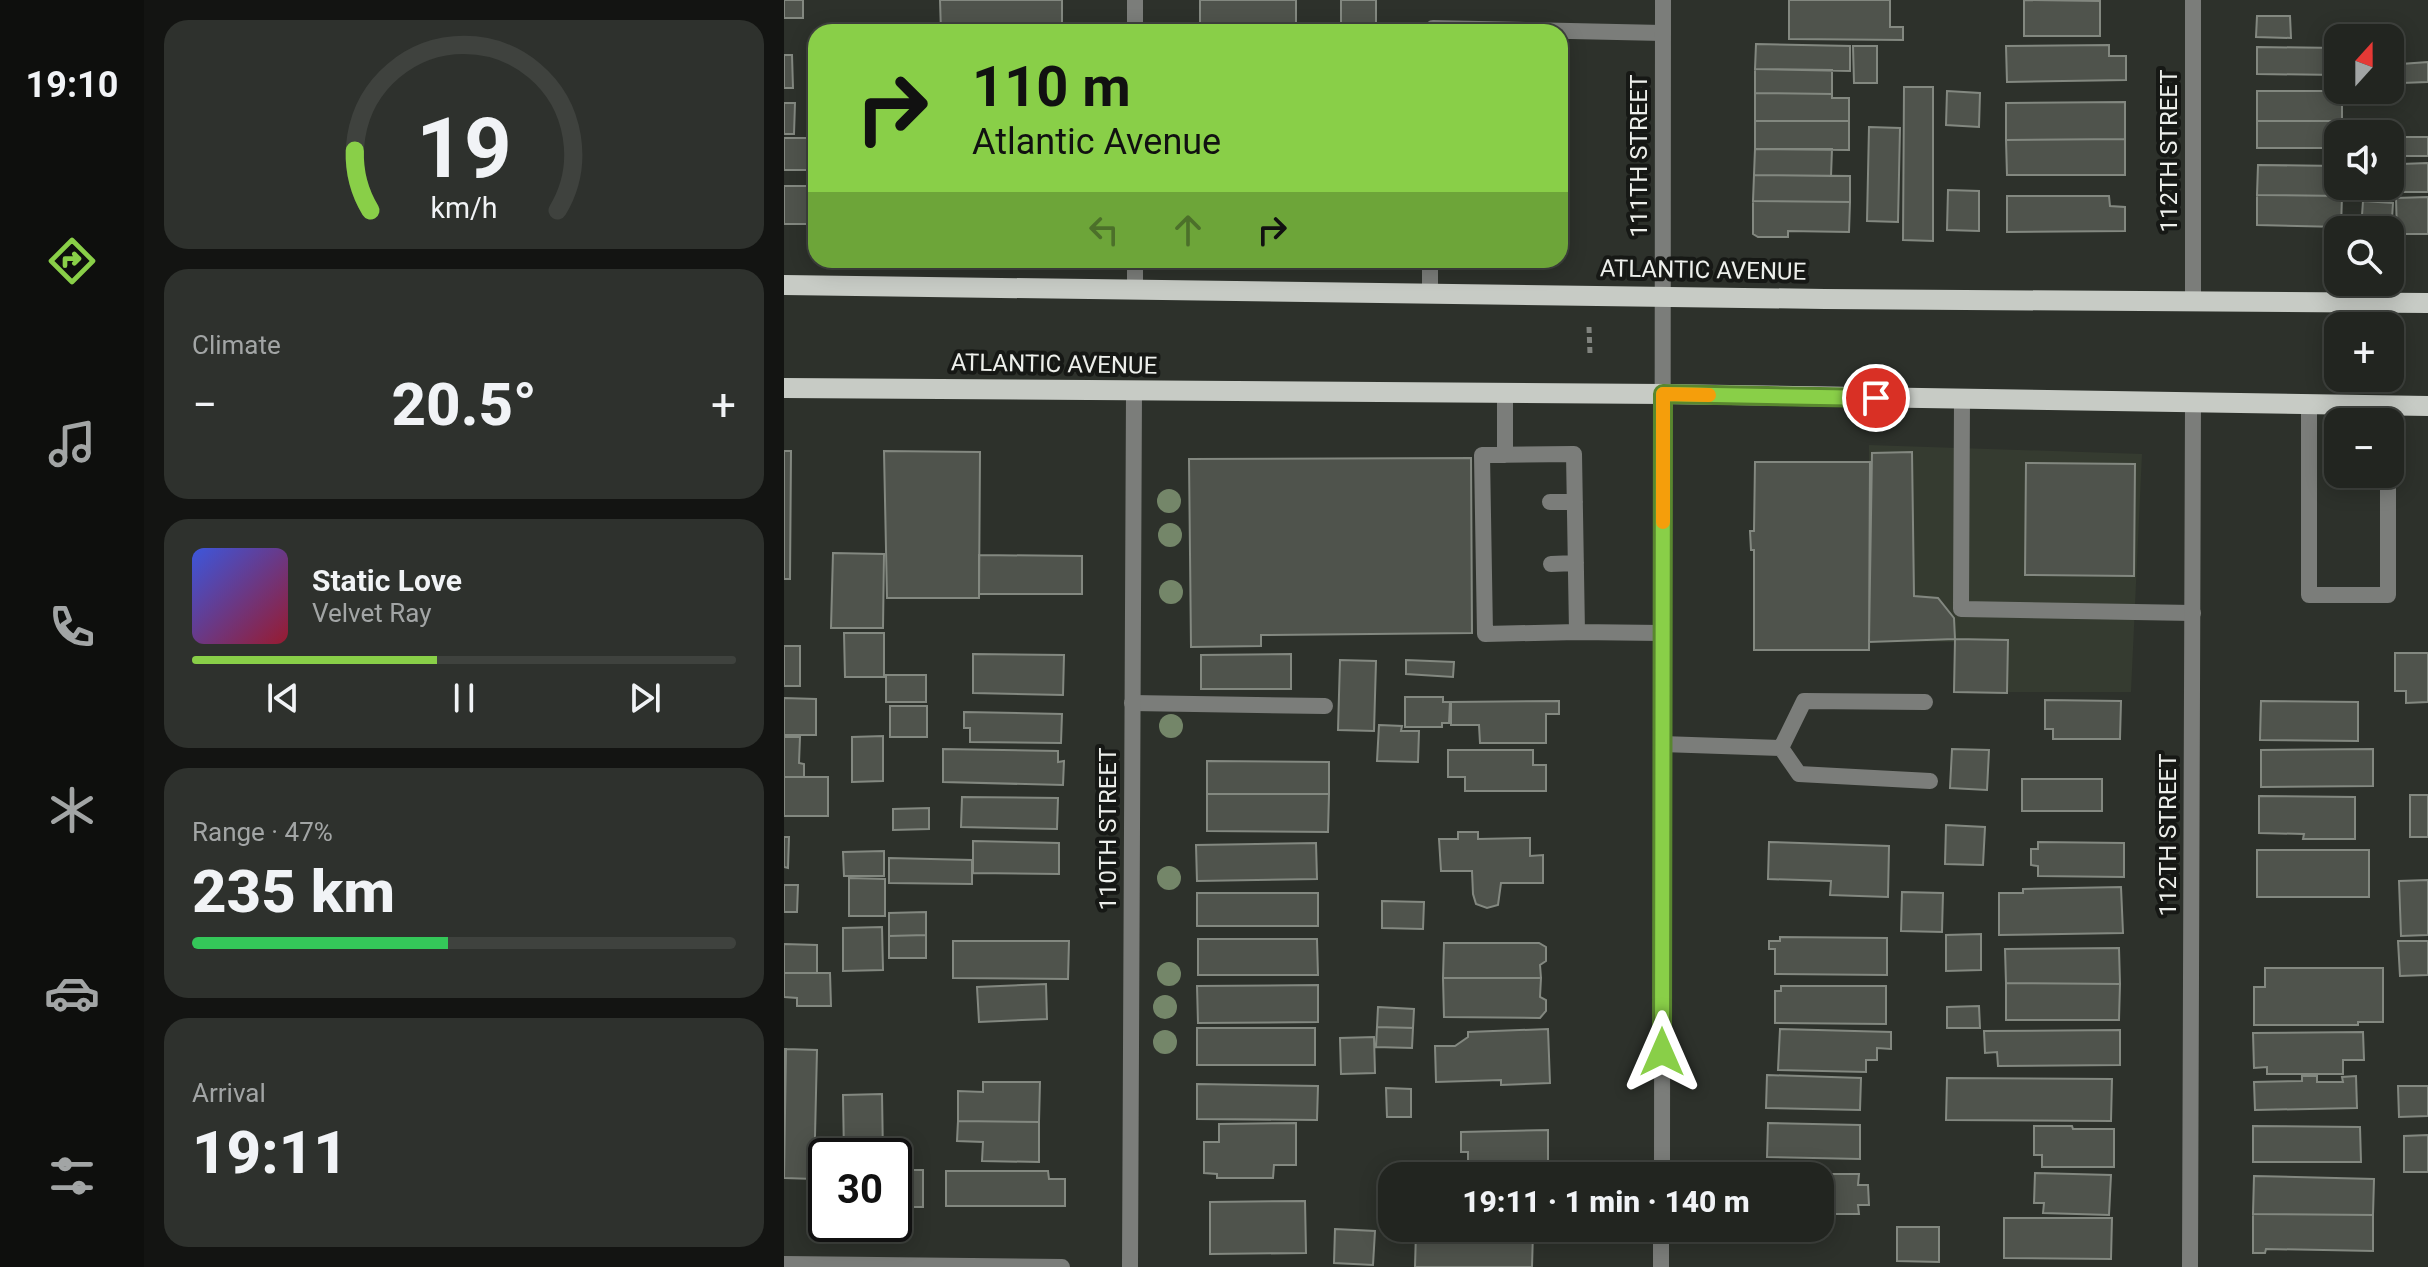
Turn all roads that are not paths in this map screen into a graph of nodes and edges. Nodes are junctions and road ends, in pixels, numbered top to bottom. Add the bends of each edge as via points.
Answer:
1 (1135, 0) edge
2 (1663, 0) edge
3 (2193, 0) edge
4 (1135, 24) edge
5 (1568, 31) edge
6 (1663, 33) junction
7 (1135, 268) edge
8 (1430, 268) edge
9 (784, 285) edge
10 (1135, 289) junction
11 (1430, 292) junction
12 (1663, 295) junction
13 (2193, 302) junction
14 (2428, 303) edge
15 (784, 388) edge
16 (1134, 391) junction
17 (1505, 393) junction
18 (1663, 394) junction
19 (1962, 399) junction
20 (2193, 403) junction
21 (2309, 404) junction
22 (2428, 406) edge
23 (2341, 408) edge
24 (2404, 411) edge
25 (1505, 455) junction
26 (2388, 488) edge
27 (1550, 502) dead end
28 (1575, 502) junction
29 (1576, 563) junction
30 (1551, 564) dead end
31 (2193, 613) junction
32 (1577, 632) junction
33 (1662, 633) junction
34 (1925, 702) dead end
35 (1132, 703) junction
36 (1325, 706) dead end
37 (1662, 744) junction
38 (1781, 748) junction
39 (1930, 781) dead end
40 (1662, 1162) edge
41 (1661, 1242) edge
42 (784, 1264) edge
43 (1062, 1267) edge
44 (1130, 1267) edge
45 (1661, 1267) edge
46 (2190, 1267) edge

1 - 4 street
2 - 6 street, 111TH STREET
3 - 13 street, 112TH STREET
5 - 6 street
6 - 12 street, 111TH STREET
7 - 10 street
8 - 11 street
9 - 10 main road, ATLANTIC AVENUE
10 - 11 main road, ATLANTIC AVENUE
11 - 12 main road, ATLANTIC AVENUE
12 - 13 main road, ATLANTIC AVENUE
12 - 18 street, 111TH STREET
13 - 14 main road, ATLANTIC AVENUE
15 - 16 main road, ATLANTIC AVENUE
16 - 17 main road, ATLANTIC AVENUE
16 - 35 street, 110TH STREET
17 - 18 main road, ATLANTIC AVENUE
17 - 25 street
18 - 19 main road, ATLANTIC AVENUE
18 - 33 street, 111TH STREET
19 - 20 main road, ATLANTIC AVENUE
19 - 31 street via 1961,609
20 - 21 main road, ATLANTIC AVENUE
20 - 31 street, 112TH STREET
21 - 23 main road, ATLANTIC AVENUE
21 - 26 street via 2309,595 2388,595
22 - 24 main road, ATLANTIC AVENUE
25 - 28 street via 1574,454
25 - 32 street via 1482,455 1488,501 1485,634
27 - 28 street
28 - 29 street
29 - 30 street
29 - 32 street
31 - 46 street, 112TH STREET
32 - 33 street
33 - 37 street, 111TH STREET
34 - 38 street via 1804,701
35 - 36 street
35 - 44 street, 110TH STREET
37 - 38 street
37 - 40 street, 111TH STREET
38 - 39 street via 1799,774
41 - 45 street
42 - 43 street

